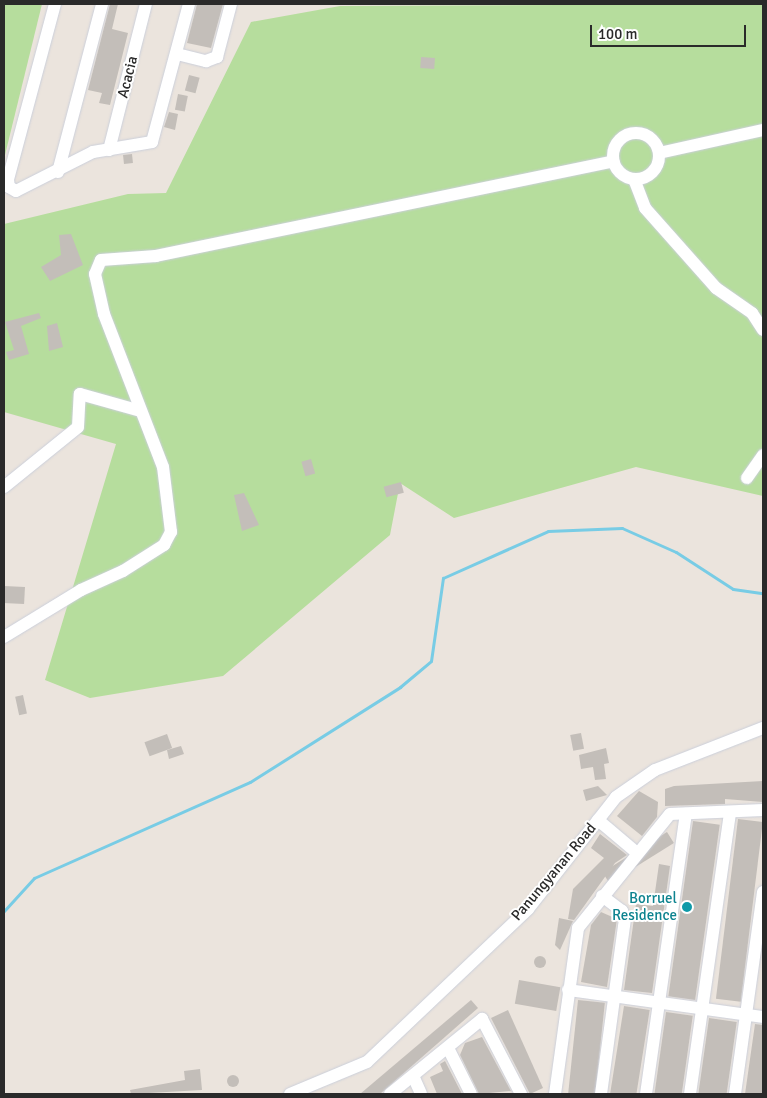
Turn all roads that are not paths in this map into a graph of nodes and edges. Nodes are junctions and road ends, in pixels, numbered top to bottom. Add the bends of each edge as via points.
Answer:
1 (56, 4) edge
2 (102, 4) edge
3 (146, 4) edge
4 (189, 4) edge
5 (230, 4) edge
6 (177, 54) junction
7 (763, 130) edge
8 (109, 150) junction
9 (659, 154) junction
10 (613, 162) junction
11 (58, 172) junction
12 (634, 180) junction
13 (763, 330) edge
14 (141, 411) junction
15 (763, 454) edge
16 (747, 478) dead end
17 (4, 487) edge
18 (4, 637) edge
19 (763, 728) edge
20 (763, 810) edge
21 (730, 813) junction
22 (686, 814) junction
23 (598, 820) junction
24 (637, 853) junction
25 (763, 892) edge
26 (602, 896) junction
27 (568, 990) junction
28 (615, 996) junction
29 (659, 1002) junction
30 (703, 1010) junction
31 (746, 1015) junction
32 (763, 1017) edge
33 (448, 1048) junction
34 (414, 1078) junction
35 (394, 1093) edge
36 (290, 1094) edge
37 (421, 1094) edge
38 (472, 1094) edge
39 (521, 1094) edge
40 (555, 1094) edge
41 (601, 1094) edge
42 (646, 1094) edge
43 (690, 1094) edge
44 (735, 1094) edge

1 - 11 street via 9,187 27,188
2 - 11 street
3 - 8 street, Acacia
4 - 6 street
5 - 6 street via 217,57 206,61
6 - 8 street via 152,142
7 - 9 street
8 - 11 street via 93,152
9 - 10 street via 649,138 632,133 616,144
9 - 12 street via 650,174
10 - 12 street via 623,176
10 - 14 street via 156,256 101,260 95,274 104,314
12 - 13 street via 645,208 716,288 752,313
14 - 17 street via 80,394 78,427
14 - 18 street via 163,468 171,519 168,539 124,571 81,590
15 - 16 street
19 - 23 street, Panungyanan Road via 655,770 616,797
20 - 21 street
21 - 22 street
21 - 30 street
22 - 24 street via 670,814
22 - 29 street
23 - 24 street
23 - 36 street, Panungyanan Road via 528,909 367,1062
24 - 26 street
25 - 31 street
26 - 27 street via 578,928
26 - 28 street via 622,910 624,918
27 - 28 street
27 - 40 street
28 - 29 street
28 - 41 street
29 - 30 street
29 - 42 street
30 - 31 street
30 - 43 street
31 - 32 street
31 - 44 street
33 - 34 street
33 - 38 street
33 - 39 street via 484,1019
34 - 35 street
34 - 37 street

